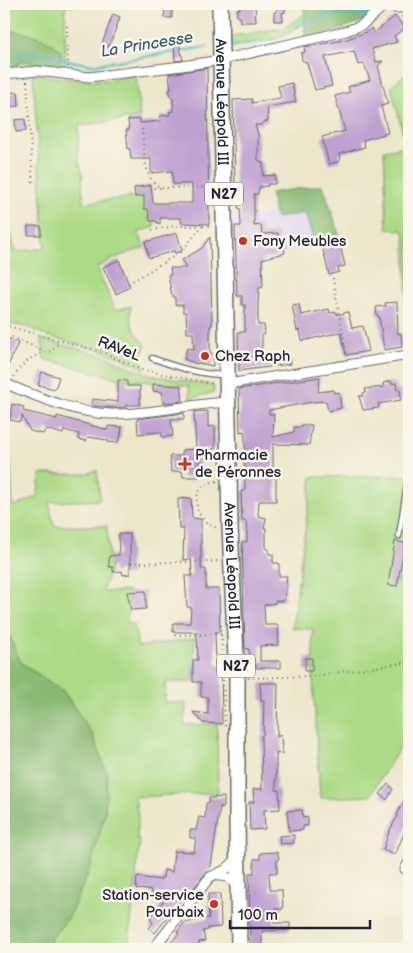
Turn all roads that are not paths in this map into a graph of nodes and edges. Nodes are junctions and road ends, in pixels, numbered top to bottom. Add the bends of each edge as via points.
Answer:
1 (220, 4) edge
2 (386, 4) edge
3 (409, 7) edge
4 (396, 8) dead end
5 (221, 60) junction
6 (4, 74) edge
7 (408, 355) edge
8 (152, 358) dead end
9 (227, 380) junction
10 (7, 384) edge
11 (228, 402) junction
12 (409, 472) edge
13 (399, 536) dead end
14 (238, 859) junction
15 (216, 874) junction
16 (238, 887) junction
17 (152, 949) edge
18 (239, 949) edge

1 - 5 main road, Avenue Léopold III / N27
2 - 5 street via 366,22 351,30
3 - 4 street
5 - 6 street via 89,77 26,71
5 - 9 main road, Avenue Léopold III / N27
7 - 9 street
8 - 9 lane via 179,369
9 - 11 main road, Avenue Léopold III / N27
10 - 11 street via 48,400 105,414
11 - 14 main road, Avenue Léopold III / N27 via 237,679
12 - 13 lane
14 - 15 street
14 - 16 main road, Avenue Léopold III / N27
15 - 16 street via 229,878
15 - 17 street via 210,877
16 - 18 main road, Avenue Léopold III / N27

